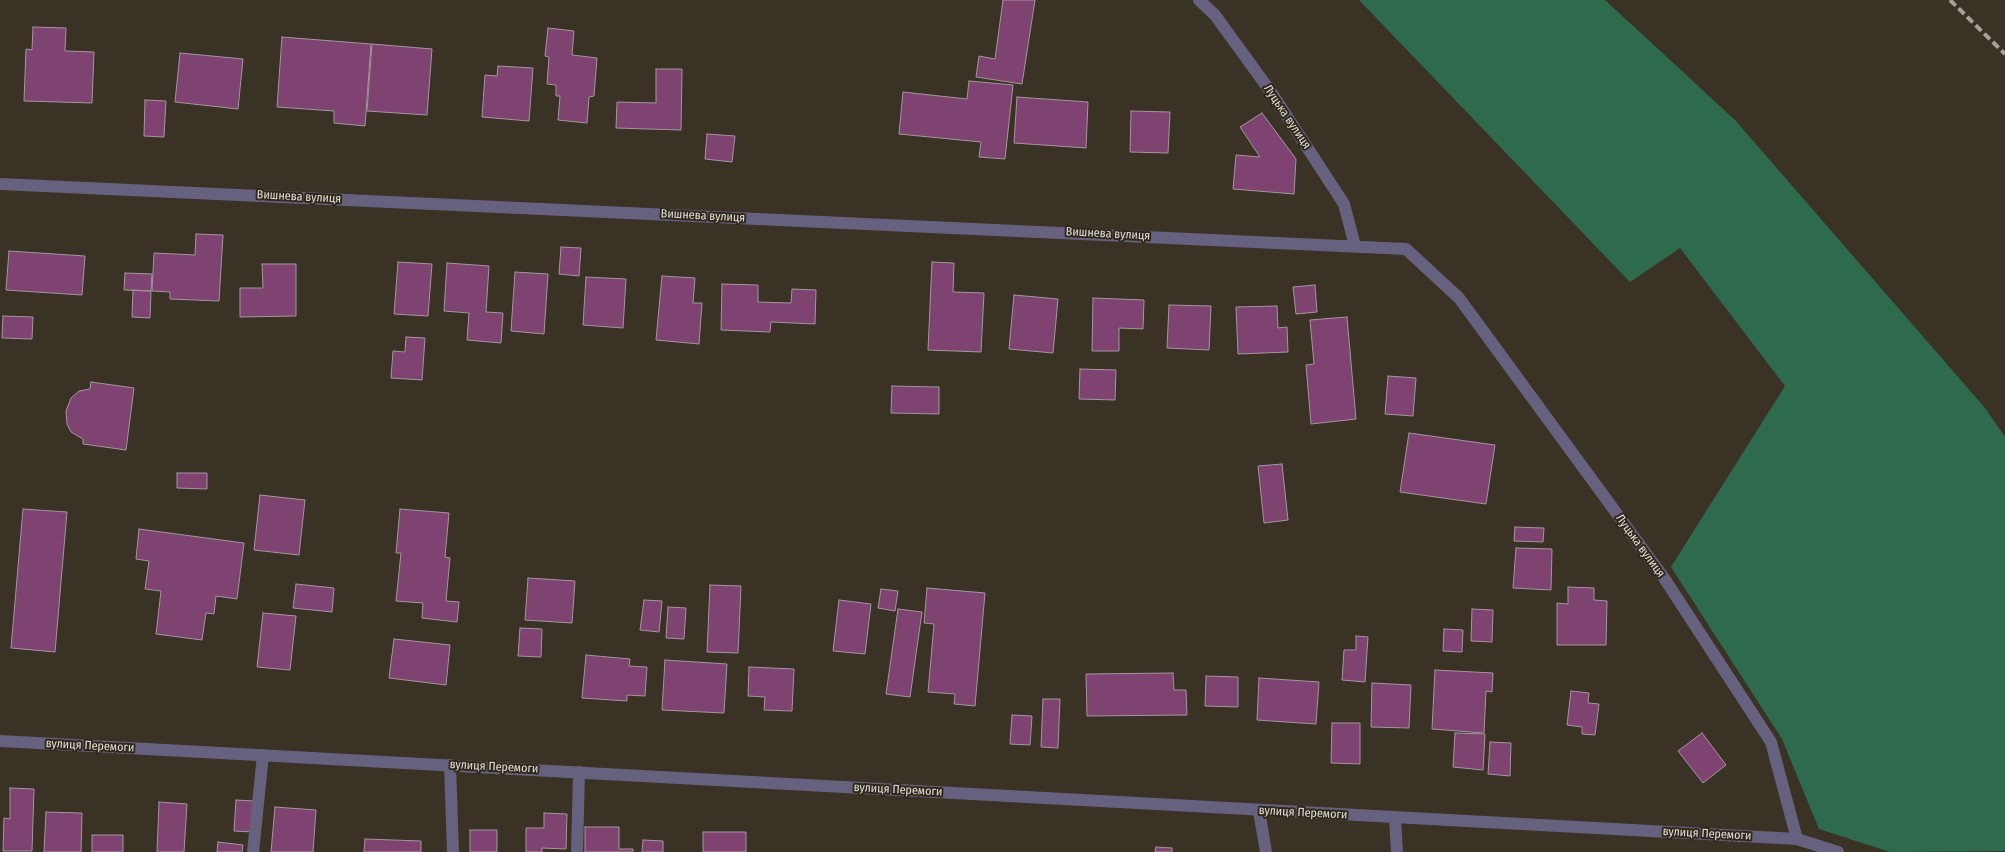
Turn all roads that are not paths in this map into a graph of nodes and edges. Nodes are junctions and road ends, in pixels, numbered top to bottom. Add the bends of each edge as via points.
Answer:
1 (1199, 0) edge
2 (0, 184) edge
3 (1355, 246) junction
4 (1406, 250) joint
5 (0, 740) edge
6 (263, 755) junction
7 (450, 765) junction
8 (579, 772) junction
9 (1259, 811) junction
10 (1395, 818) junction
11 (1797, 839) junction
12 (253, 852) edge
13 (453, 852) edge
14 (577, 852) edge
15 (1266, 852) edge
16 (1397, 852) edge
17 (1838, 852) edge

1 - 3 street, Луцька вулиця via 1215,15 1274,94 1334,188 1344,204
2 - 3 street, Вишнева вулиця
3 - 4 street, Вишнева вулиця
4 - 11 street, Луцька вулиця via 1458,298 1664,578 1771,742
5 - 6 street, вулиця Перемоги
6 - 7 street, вулиця Перемоги
6 - 12 street
7 - 8 street, вулиця Перемоги
7 - 13 street
8 - 9 street, вулиця Перемоги
8 - 14 street
9 - 10 street, вулиця Перемоги
9 - 15 street
10 - 11 street, вулиця Перемоги
10 - 16 street
11 - 17 street

